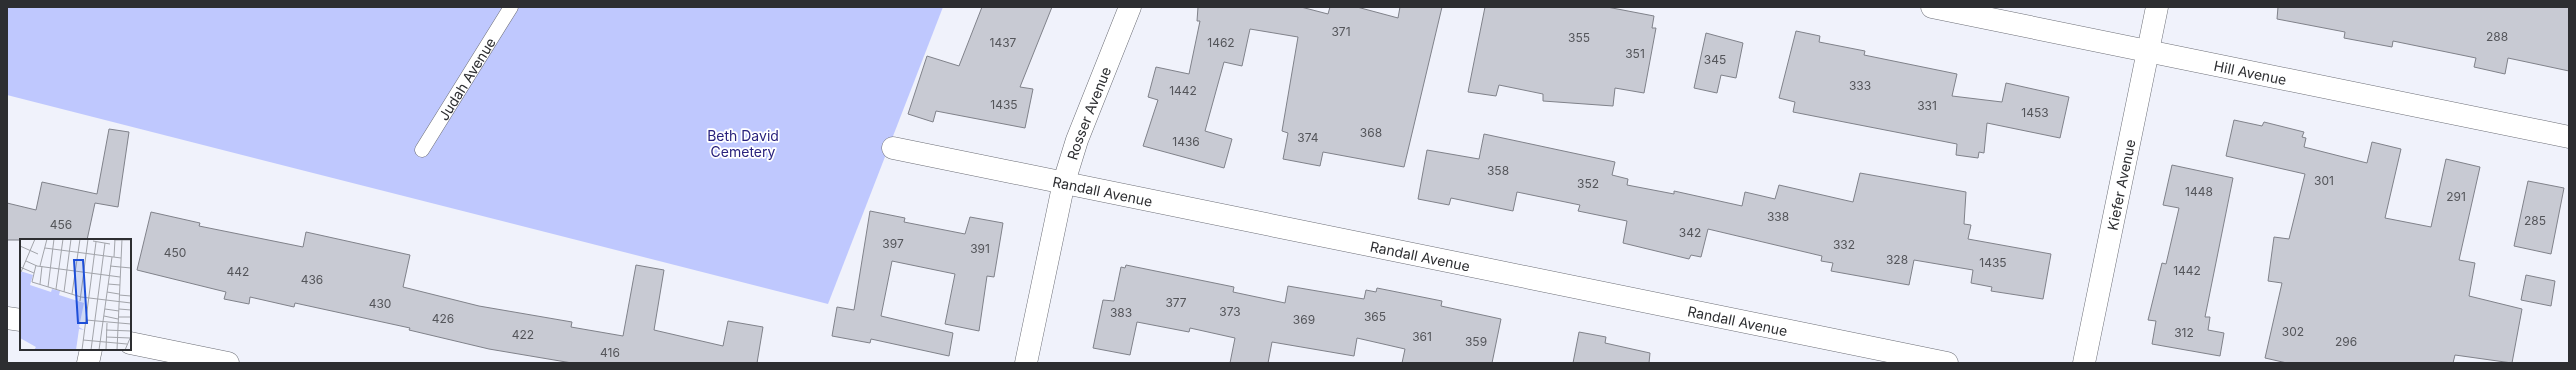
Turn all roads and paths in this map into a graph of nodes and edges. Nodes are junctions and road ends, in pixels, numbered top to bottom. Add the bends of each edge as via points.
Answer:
1 (511, 7) edge
2 (1130, 7) edge
3 (1932, 7) edge
4 (2157, 7) edge
5 (2148, 51) junction
6 (2569, 137) edge
7 (893, 148) dead end
8 (422, 150) dead end
9 (1064, 182) junction
10 (7, 318) edge
11 (20, 320) edge
12 (131, 343) edge
13 (91, 350) edge
14 (88, 363) edge
15 (228, 363) edge
16 (1026, 363) edge
17 (1947, 363) edge
18 (2084, 363) edge

1 - 8 lane, Judah Avenue
2 - 9 street, Rosser Avenue via 1077,140
3 - 5 street, Hill Avenue
4 - 5 street, Kiefer Avenue
5 - 6 street, Hill Avenue
5 - 18 street, Kiefer Avenue
7 - 9 street, Randall Avenue
9 - 16 street, Rosser Avenue
9 - 17 street, Randall Avenue
10 - 11 street
12 - 15 street
13 - 14 street

